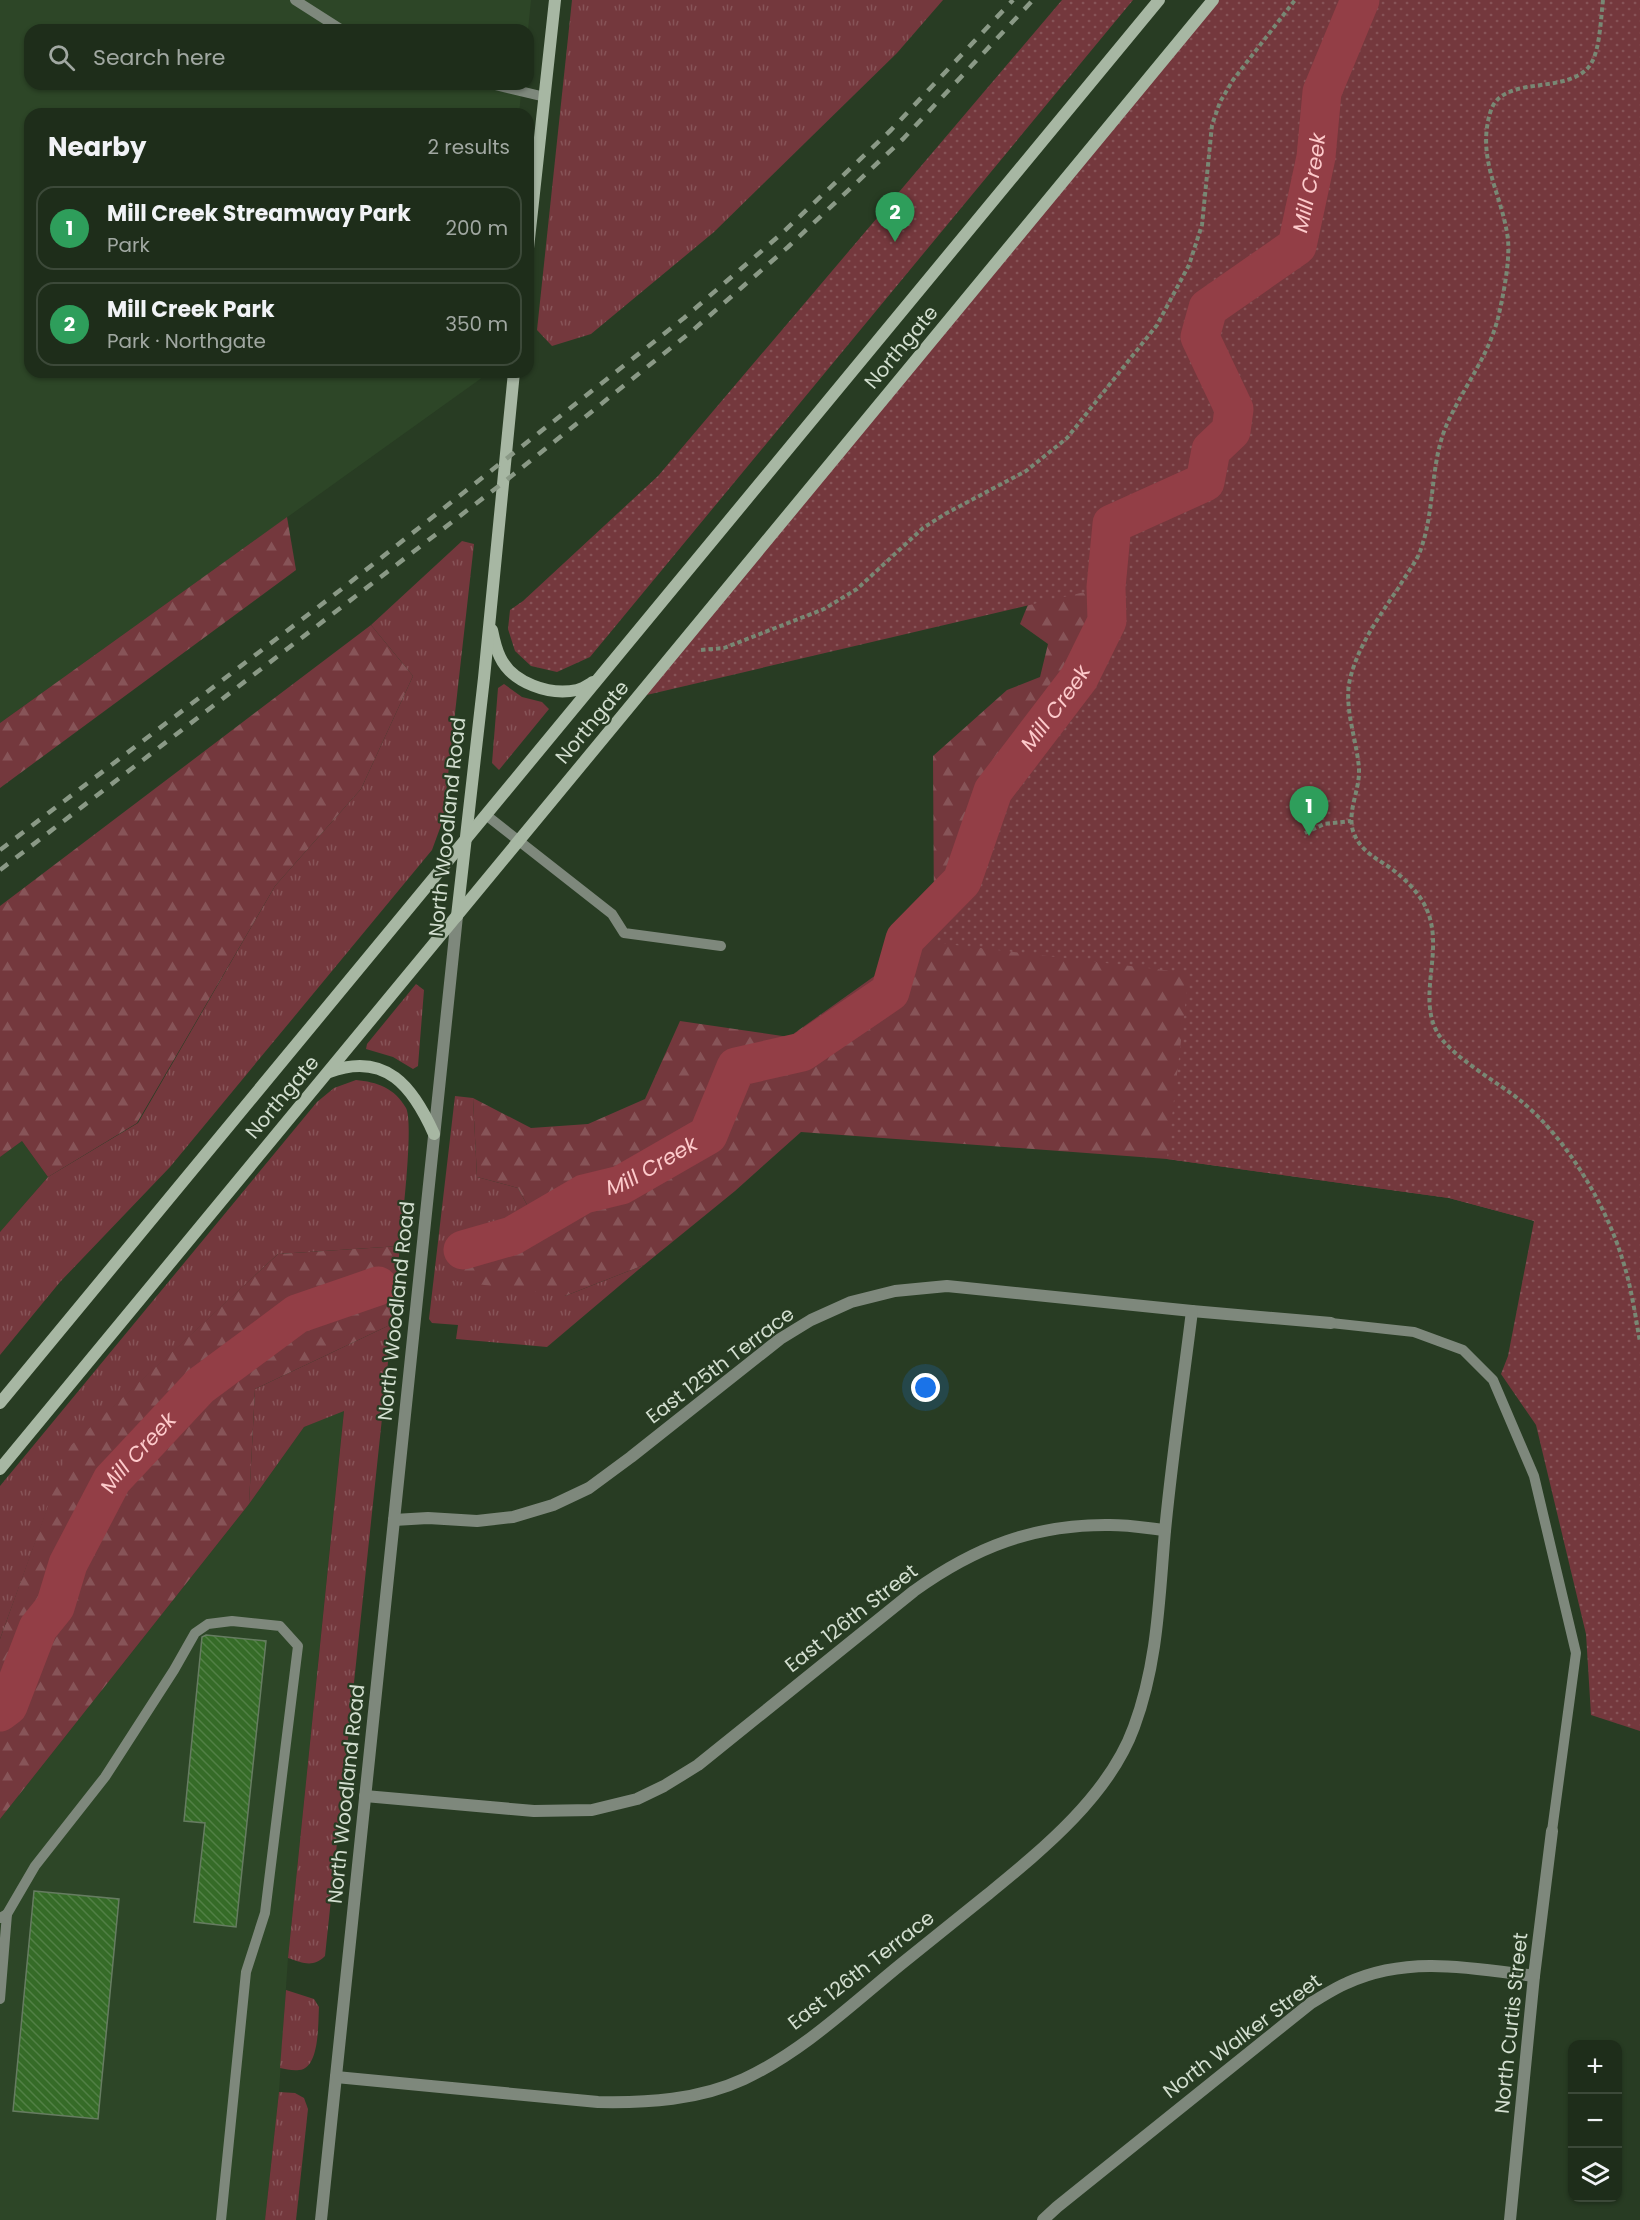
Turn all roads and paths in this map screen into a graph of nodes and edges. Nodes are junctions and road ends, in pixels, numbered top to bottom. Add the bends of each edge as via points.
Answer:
1 (295, 0) edge
2 (555, 0) edge
3 (1159, 0) edge
4 (1213, 0) edge
5 (1295, 0) edge
6 (1603, 0) edge
7 (333, 24) edge
8 (516, 90) edge
9 (545, 97) junction
10 (534, 195) edge
11 (513, 378) edge
12 (490, 619) junction
13 (701, 650) dead end
14 (597, 680) junction
15 (486, 815) junction
16 (1351, 821) junction
17 (1305, 833) dead end
18 (465, 841) junction
19 (519, 841) junction
20 (457, 916) junction
21 (721, 946) dead end
22 (328, 1072) junction
23 (434, 1134) junction
24 (1192, 1311) junction
25 (1331, 1323) joint
26 (1640, 1342) edge
27 (0, 1403) edge
28 (0, 1469) edge
29 (394, 1520) junction
30 (1165, 1530) junction
31 (365, 1797) junction
32 (1552, 1831) joint
33 (4, 1916) edge
34 (1534, 1976) junction
35 (0, 1999) edge
36 (336, 2078) junction
37 (221, 2220) edge
38 (321, 2220) edge
39 (1043, 2220) edge
40 (1510, 2220) edge

1 - 7 lane
2 - 9 main road
3 - 14 main road, Northgate
4 - 19 main road, Northgate
5 - 13 path via 1220,102 1210,135 1202,225 1189,265 1157,325 1067,438 1026,471 923,528 857,589 824,609 724,648
6 - 16 path via 1593,61 1584,72 1567,80 1507,92 1491,109 1488,161 1508,242 1498,318 1487,350 1447,424 1437,454 1427,530 1418,557 1372,627 1352,669 1349,709 1359,771
8 - 9 lane
9 - 10 main road
11 - 12 main road, North Woodland Road
12 - 14 main road via 500,658 509,671 524,681 558,691 577,690
12 - 18 main road, North Woodland Road
14 - 15 main road, Northgate
15 - 18 main road, Northgate
15 - 19 lane
16 - 17 path via 1324,824
16 - 26 path via 1361,846 1412,887 1428,912 1435,943 1430,1008 1440,1038 1526,1105 1580,1168 1622,1256
18 - 20 main road, North Woodland Road
18 - 27 main road, Northgate
19 - 20 main road, Northgate
19 - 21 lane via 612,914 624,933
20 - 22 main road, Northgate
20 - 23 street, North Woodland Road
22 - 23 main road via 346,1065 361,1065 395,1077 423,1108
22 - 28 main road, Northgate
23 - 29 street, North Woodland Road
24 - 25 street, East 125th Terrace
24 - 29 street, East 125th Terrace via 947,1286 895,1291 851,1302 780,1339 589,1488 553,1505 513,1517 477,1521
24 - 30 street
25 - 32 lane via 1414,1332 1463,1350 1493,1380 1534,1476 1576,1653
29 - 31 street, North Woodland Road
30 - 31 street, East 126th Street via 1113,1524 1034,1532 991,1546 953,1565 914,1591 698,1765 637,1798 592,1810 534,1811
30 - 36 street, East 126th Terrace via 1154,1659 1147,1690 1133,1731 1108,1775 1071,1822 1029,1861 814,2034 767,2066 711,2091 632,2102
31 - 36 street, North Woodland Road
32 - 34 street, North Curtis Street
33 - 35 lane
33 - 37 lane via 35,1866 105,1777 195,1633 208,1624 232,1621 280,1626 298,1646 266,1913 246,1972
34 - 39 street, North Walker Street via 1414,1966 1347,1983 1311,2003
34 - 40 street, North Curtis Street
36 - 38 street, North Woodland Road

